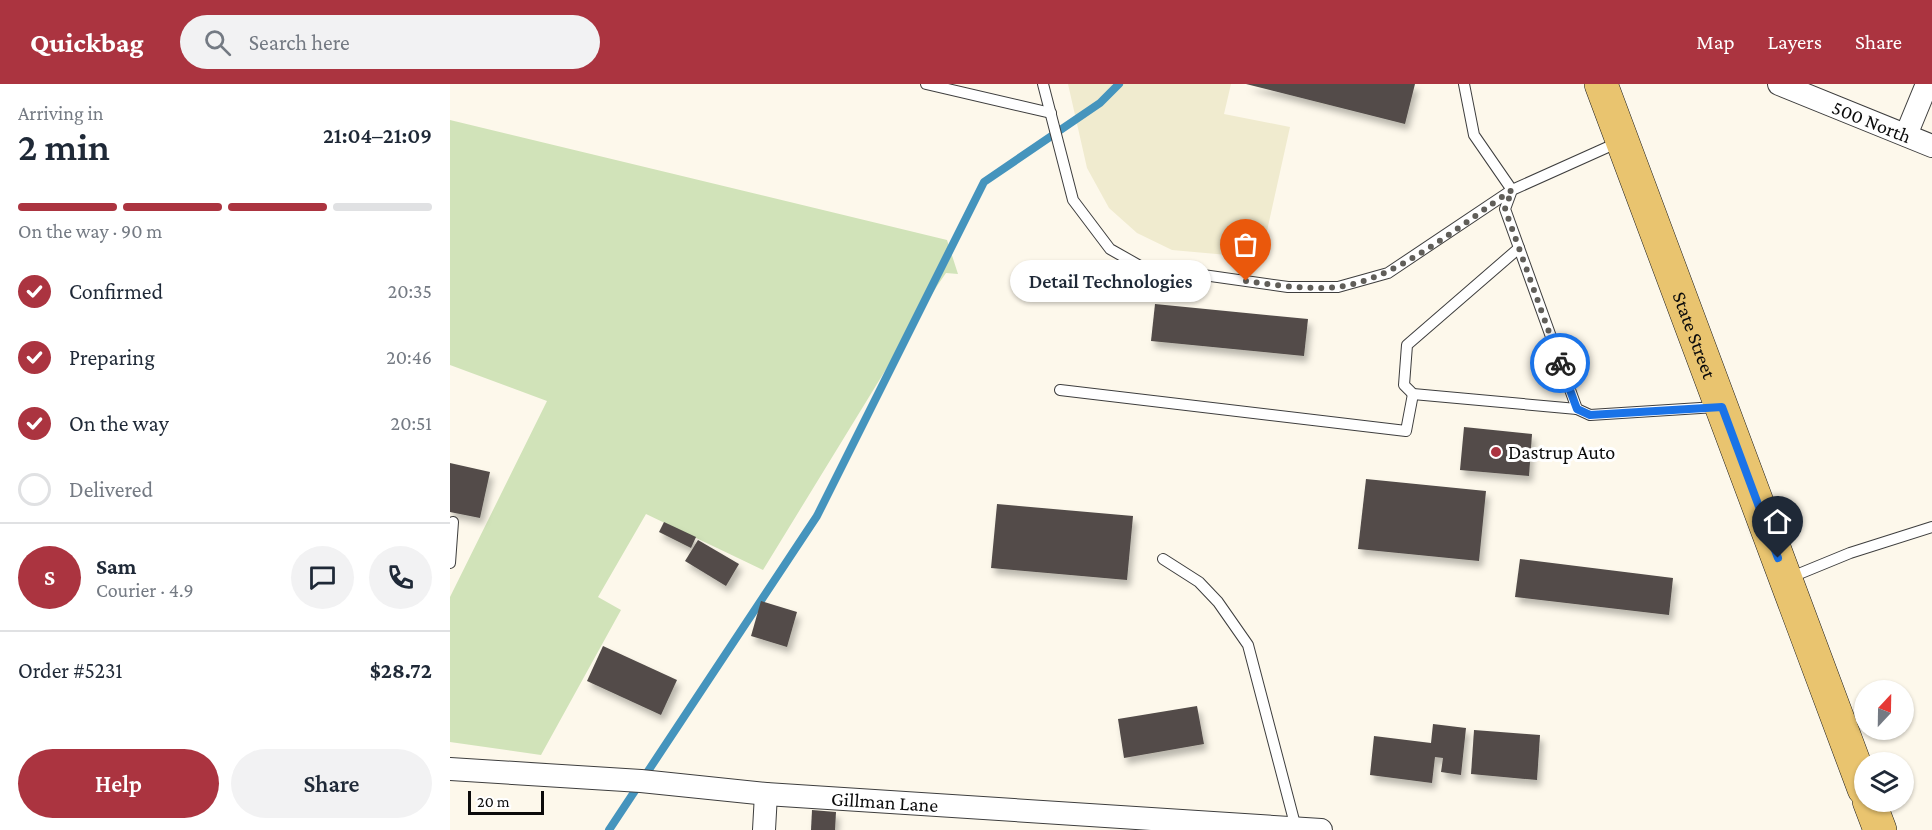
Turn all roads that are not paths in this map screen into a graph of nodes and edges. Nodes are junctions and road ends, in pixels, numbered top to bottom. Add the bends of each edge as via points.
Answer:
1 (926, 84) edge
2 (1043, 84) edge
3 (1464, 84) edge
4 (1601, 84) edge
5 (1779, 84) edge
6 (1927, 84) edge
7 (1050, 113) junction
8 (1906, 135) junction
9 (1622, 141) junction
10 (1932, 146) edge
11 (1512, 190) junction
12 (1519, 248) junction
13 (1060, 390) dead end
14 (1413, 394) junction
15 (1722, 407) junction
16 (1577, 409) junction
17 (453, 522) dead end
18 (1932, 527) edge
19 (1163, 559) dead end
20 (450, 563) edge
21 (1786, 579) junction
22 (1854, 762) edge
23 (450, 769) edge
24 (766, 794) junction
25 (1873, 812) edge
26 (1296, 828) junction
27 (764, 830) edge
28 (1322, 830) edge
29 (1880, 830) edge

1 - 7 lane
2 - 7 lane
3 - 11 lane via 1474,135
4 - 9 main road, State Street
5 - 8 street, 500 North
6 - 8 street
7 - 11 lane via 1073,200 1110,249 1140,266 1288,287 1338,287 1388,273
8 - 10 street, 500 North
9 - 11 lane
9 - 15 main road, State Street
11 - 12 lane via 1505,209
12 - 14 lane via 1407,345 1404,385
12 - 16 lane
13 - 14 lane via 1406,431
14 - 16 lane
15 - 16 lane via 1590,415
15 - 21 main road, State Street
17 - 20 lane
18 - 21 lane via 1850,553
19 - 26 lane via 1198,582 1218,602 1248,645
21 - 22 main road, State Street
23 - 24 street, Gillman Lane
24 - 26 street, Gillman Lane
24 - 27 street
25 - 29 main road
26 - 28 street, Gillman Lane

